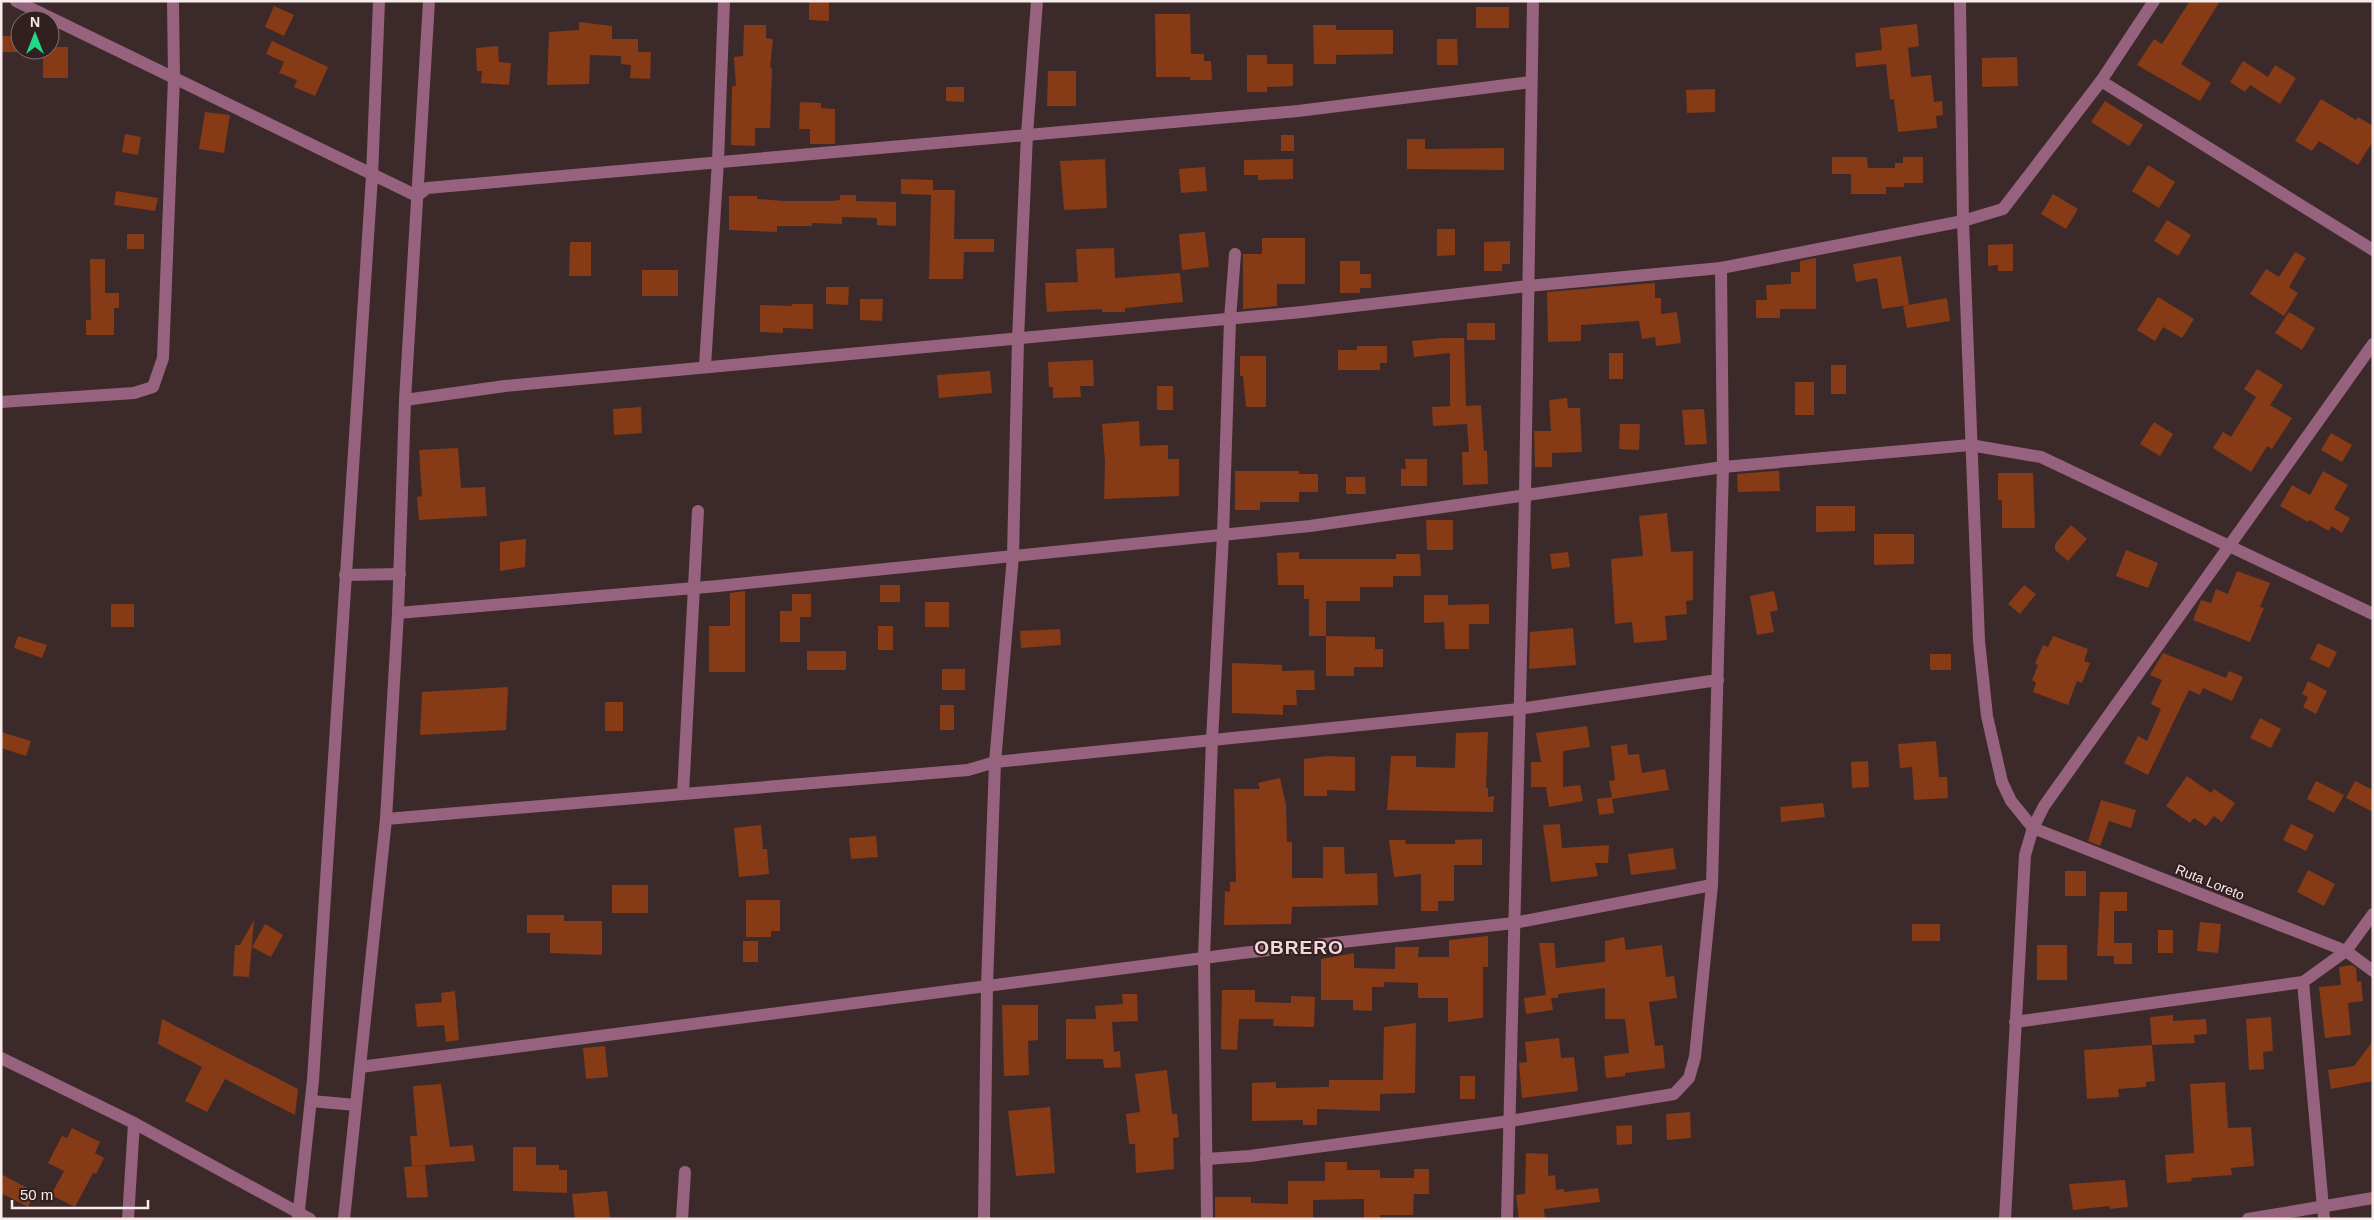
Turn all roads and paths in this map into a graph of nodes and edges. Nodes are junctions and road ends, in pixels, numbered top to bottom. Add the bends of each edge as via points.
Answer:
1 (16, 1) edge
2 (173, 1) edge
3 (379, 1) edge
4 (429, 1) edge
5 (724, 1) edge
6 (1037, 1) edge
7 (1533, 1) edge
8 (1960, 1) edge
9 (2154, 1) edge
10 (174, 78) junction
11 (2101, 81) junction
12 (1531, 82) junction
13 (1027, 134) junction
14 (718, 161) junction
15 (372, 176) junction
16 (417, 196) junction
17 (1963, 221) junction
18 (2373, 250) edge
19 (1235, 254) dead end
20 (1721, 268) junction
21 (1528, 286) junction
22 (1230, 319) junction
23 (1018, 339) junction
24 (2373, 344) edge
25 (705, 366) junction
26 (405, 400) junction
27 (1, 402) edge
28 (1970, 445) junction
29 (1723, 467) junction
30 (1525, 496) junction
31 (698, 511) dead end
32 (1223, 535) junction
33 (2230, 545) junction
34 (1013, 556) junction
35 (400, 574) junction
36 (345, 575) junction
37 (694, 588) junction
38 (398, 613) junction
39 (2373, 614) edge
40 (1718, 680) junction
41 (1519, 708) junction
42 (1212, 740) junction
43 (995, 762) junction
44 (683, 794) junction
45 (386, 819) junction
46 (2033, 828) junction
47 (1712, 885) junction
48 (2373, 914) edge
49 (1514, 923) junction
50 (2346, 951) junction
51 (1204, 958) junction
52 (2373, 971) edge
53 (2303, 982) junction
54 (987, 985) junction
55 (2015, 1022) junction
56 (1, 1058) edge
57 (360, 1067) junction
58 (311, 1101) junction
59 (356, 1105) junction
60 (1510, 1120) junction
61 (134, 1123) junction
62 (1206, 1160) junction
63 (685, 1172) dead end
64 (2373, 1198) edge
65 (2322, 1205) junction
66 (298, 1215) edge
67 (128, 1219) edge
68 (310, 1219) edge
69 (344, 1219) edge
70 (682, 1219) edge
71 (984, 1219) edge
72 (1207, 1219) edge
73 (1507, 1219) edge
74 (2004, 1219) edge
75 (2248, 1219) edge
76 (2324, 1219) edge

1 - 10 street
2 - 10 street
3 - 15 street
4 - 16 street
5 - 14 street
6 - 13 street
7 - 12 street
8 - 17 street
9 - 11 street
10 - 15 street
10 - 27 street via 163,358 153,387 134,393
11 - 17 street via 2003,209
11 - 18 street
12 - 13 street via 1298,111
12 - 21 street
13 - 14 street
13 - 23 street
14 - 16 street via 427,188
14 - 25 street
15 - 16 street
15 - 36 street
16 - 26 street
17 - 20 street
17 - 28 street
19 - 22 street
20 - 21 street
20 - 29 street
21 - 22 street
21 - 30 street
22 - 23 street
22 - 32 street
23 - 25 street
23 - 34 street
24 - 33 street
25 - 26 street via 505,386
26 - 35 street
28 - 29 street
28 - 33 street via 2041,457
28 - 46 street via 1979,641 1988,716 2002,782 2011,801
29 - 30 street
29 - 40 street
30 - 32 street
30 - 41 street
31 - 37 street
32 - 34 street
32 - 42 street
33 - 39 street
33 - 46 street via 2044,806
34 - 37 street
34 - 43 street
35 - 36 street
35 - 38 street
36 - 58 street
37 - 38 street
37 - 44 street
38 - 45 street
40 - 41 street
40 - 47 street
41 - 42 street
41 - 49 street
42 - 43 street
42 - 51 street
43 - 44 street via 968,770
43 - 54 street
44 - 45 street
45 - 57 street
46 - 50 street, Ruta Loreto
46 - 55 street via 2025,855
47 - 49 street
47 - 60 street via 1695,1058 1689,1078 1674,1094
48 - 50 street
49 - 51 street
49 - 60 street
50 - 52 street, Ruta Loreto
50 - 53 street
51 - 54 street
51 - 62 street
53 - 55 street
53 - 65 street
54 - 57 street
54 - 71 street
55 - 74 street
56 - 61 street
57 - 59 street
58 - 59 street
58 - 66 street
59 - 69 street
60 - 62 street
60 - 73 street
61 - 66 street
61 - 67 street
62 - 72 street
63 - 70 street
64 - 65 street
65 - 75 street
65 - 76 street
66 - 68 street

